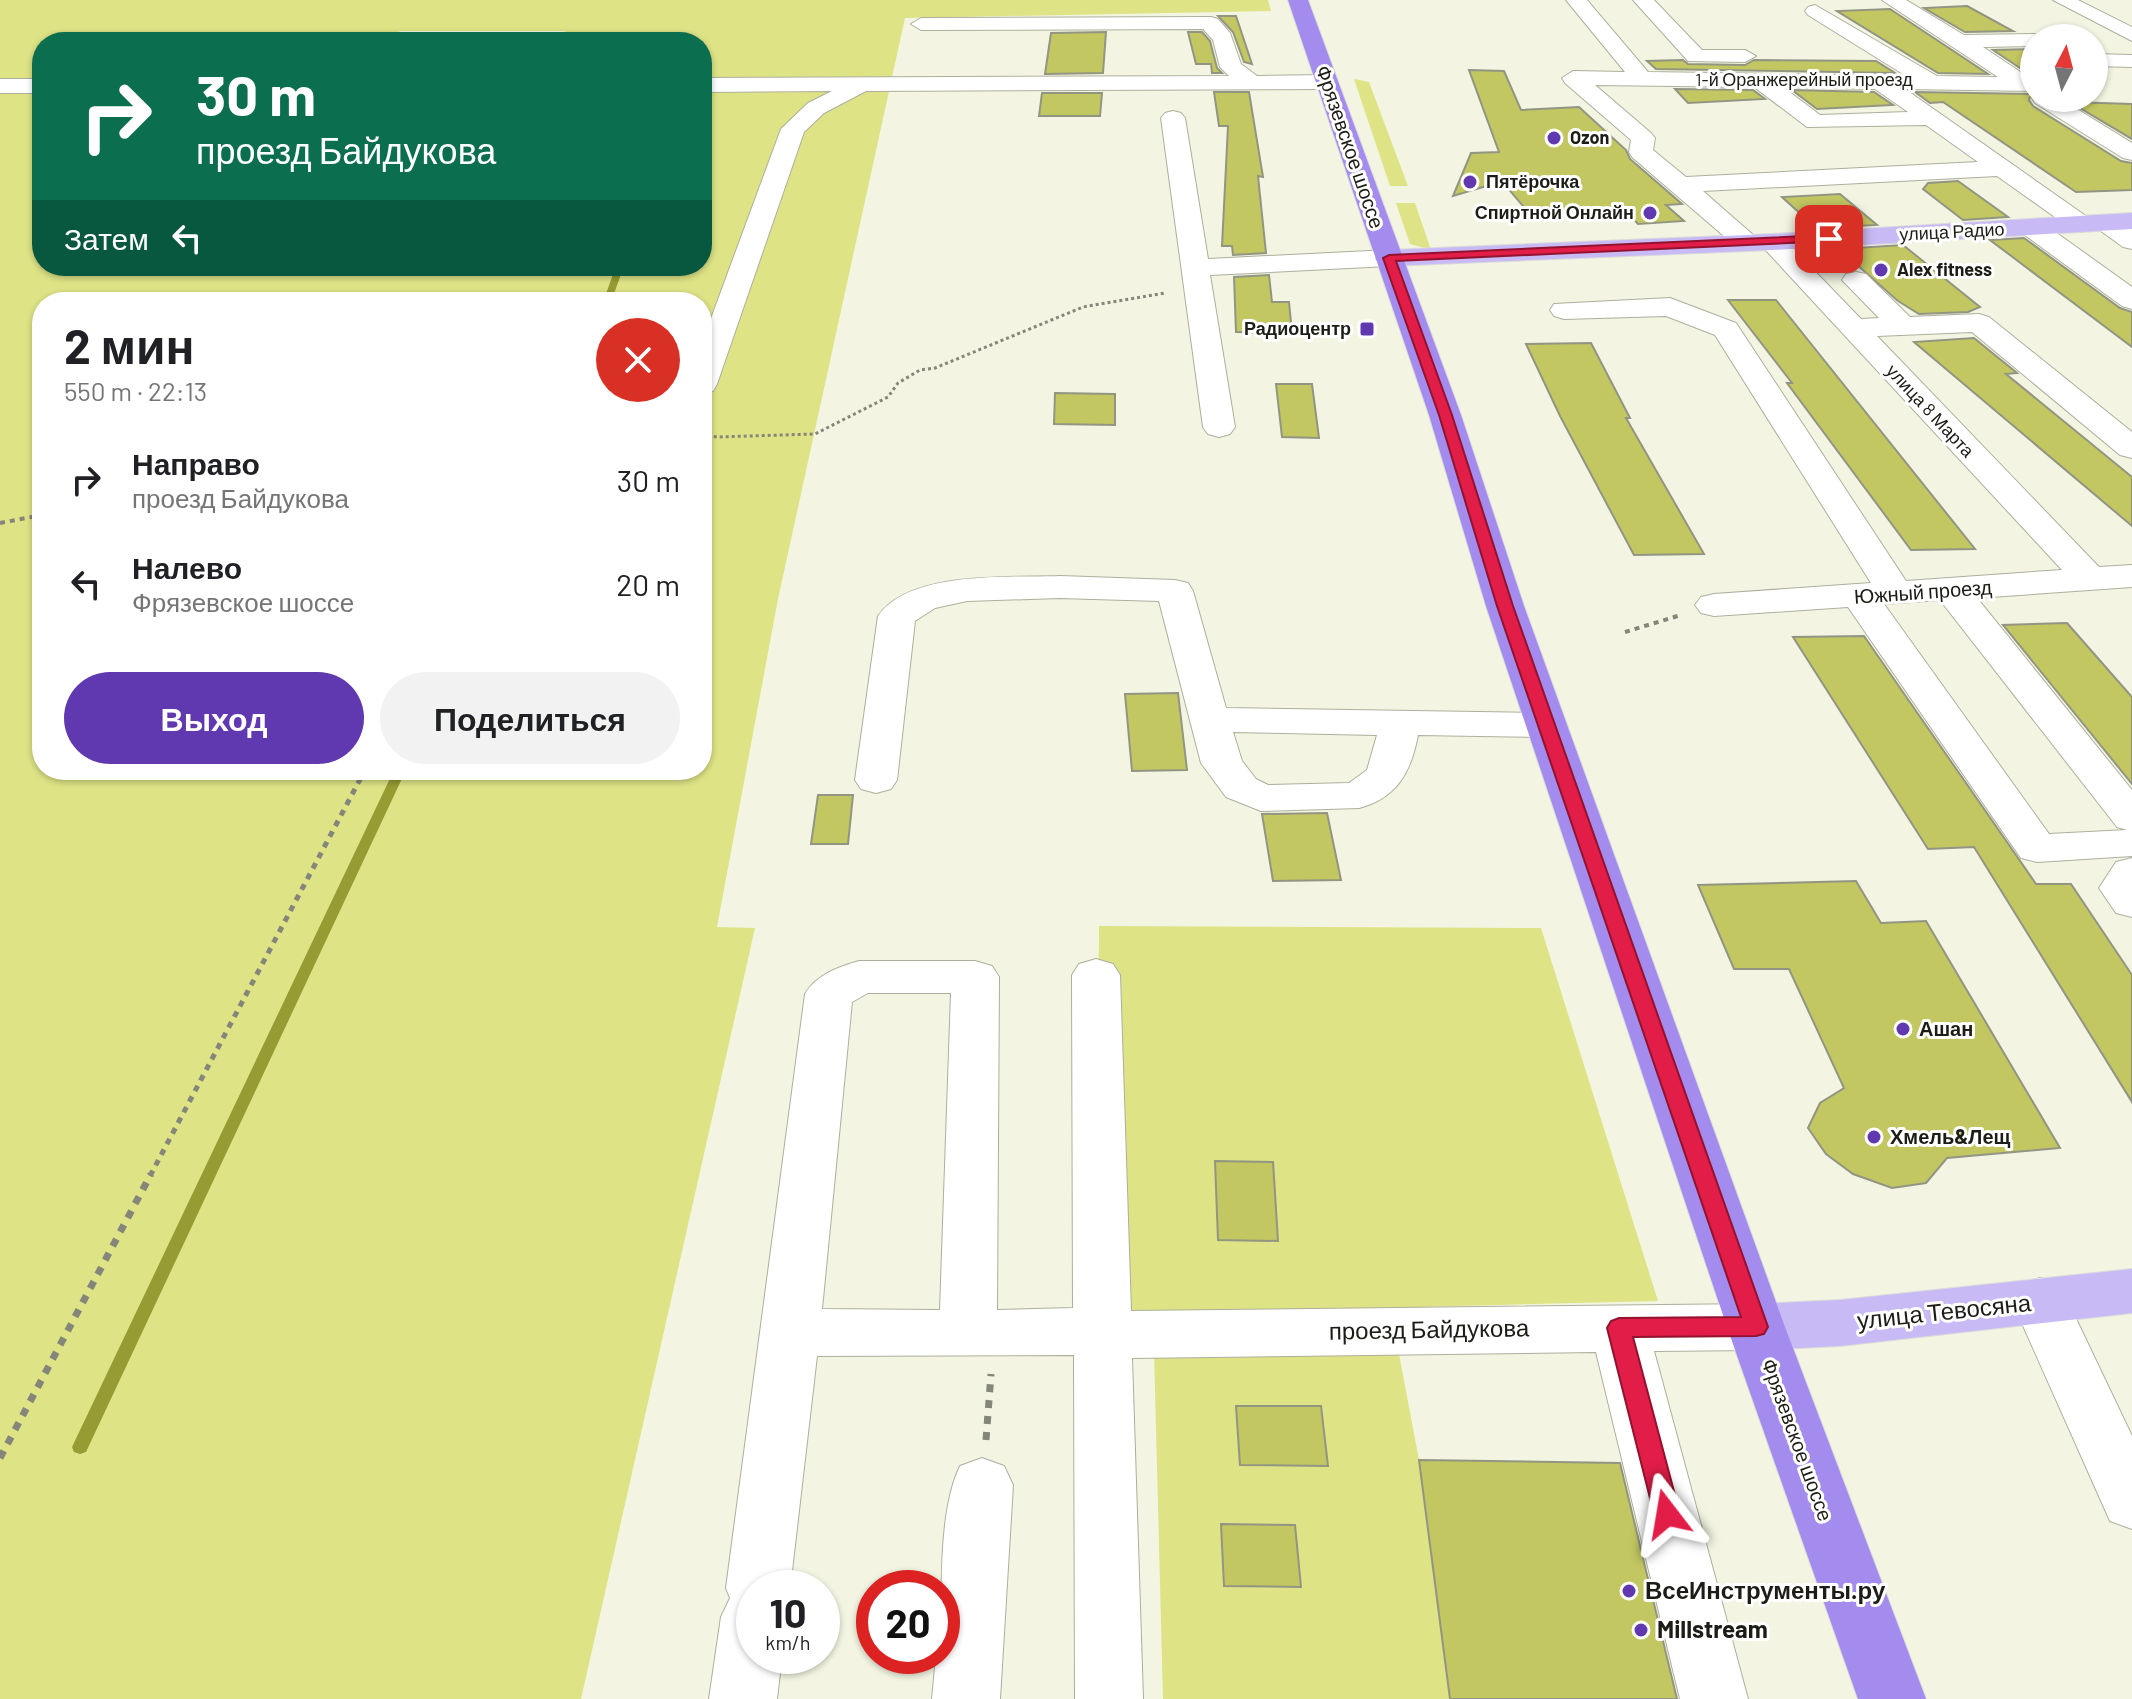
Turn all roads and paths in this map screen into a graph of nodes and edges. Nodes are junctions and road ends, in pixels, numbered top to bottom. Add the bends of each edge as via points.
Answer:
1 (1298, 0) edge
2 (1576, 0) edge
3 (1643, 0) edge
4 (1892, 0) edge
5 (2063, 0) edge
6 (1815, 11) dead end
7 (921, 24) dead end
8 (2132, 35) edge
9 (1954, 37) junction
10 (1859, 38) junction
11 (1680, 39) junction
12 (2020, 39) edge
13 (1609, 40) junction
14 (1769, 56) dead end
15 (1842, 57) dead end
16 (1890, 57) junction
17 (2108, 60) edge
18 (2132, 61) edge
19 (1573, 78) joint
20 (1642, 79) junction
21 (1759, 80) junction
22 (2020, 80) edge
23 (1879, 81) junction
24 (1931, 81) junction
25 (1251, 82) junction
26 (1327, 82) junction
27 (864, 84) junction
28 (712, 85) edge
29 (0, 86) edge
30 (32, 86) edge
31 (2020, 86) edge
32 (2063, 112) edge
33 (2069, 116) junction
34 (2116, 117) dead end
35 (1173, 118) dead end
36 (1932, 118) junction
37 (2132, 153) edge
38 (2004, 168) junction
39 (1680, 185) junction
40 (2132, 221) edge
41 (2093, 223) junction
42 (2031, 227) junction
43 (2132, 241) edge
44 (1760, 242) junction
45 (1389, 258) junction
46 (1196, 277) junction
47 (1856, 280) dead end
48 (2132, 300) edge
49 (1564, 310) dead end
50 (1903, 326) junction
51 (1852, 328) junction
52 (712, 356) edge
53 (1219, 427) dead end
54 (712, 436) edge
55 (2132, 448) edge
56 (32, 517) edge
57 (0, 523) edge
58 (2132, 576) edge
59 (2090, 579) junction
60 (1952, 591) junction
61 (1878, 595) junction
62 (1714, 605) joint
63 (1625, 632) dead end
64 (1209, 720) junction
65 (1400, 723) junction
66 (1547, 725) junction
67 (360, 780) edge
68 (876, 780) dead end
69 (2132, 818) edge
70 (2132, 843) edge
71 (2132, 872) edge
72 (2132, 903) edge
73 (1096, 975) dead end
74 (2132, 1291) edge
75 (2040, 1301) junction
76 (1756, 1327) junction
77 (1619, 1328) junction
78 (791, 1332) junction
79 (981, 1334) junction
80 (1102, 1335) junction
81 (0, 1458) edge
82 (982, 1485) joint
83 (2132, 1502) edge
84 (760, 1570) edge
85 (746, 1674) edge
86 (743, 1699) edge
87 (966, 1699) edge
88 (1109, 1699) edge
89 (1714, 1699) edge
90 (1892, 1699) edge

1 - 26 highway, Фрязевское шоссе
2 - 13 street
3 - 11 street
4 - 9 street
5 - 8 street
6 - 10 street
7 - 25 street via 1211,23 1223,37 1231,67
9 - 10 street
9 - 12 street
9 - 22 street
10 - 16 street
11 - 13 street
11 - 14 street via 1696,56
13 - 20 street
15 - 16 street
16 - 24 street
17 - 18 street
19 - 20 street, 1-й Оранжерейный проезд
19 - 39 street, улица 8 Марта via 1643,138 1641,152
20 - 21 street, 1-й Оранжерейный проезд
21 - 23 street, 1-й Оранжерейный проезд
21 - 36 street via 1815,122
23 - 24 street, 1-й Оранжерейный проезд
23 - 36 street
24 - 31 street, 1-й Оранжерейный проезд
25 - 26 street
25 - 27 street
26 - 45 highway, Фрязевское шоссе
27 - 28 street
27 - 52 street via 816,108 793,129
29 - 30 street
32 - 33 street
33 - 34 street
33 - 37 street
35 - 46 street
36 - 38 street
38 - 39 street
38 - 41 street
39 - 44 street, улица 8 Марта
40 - 41 main road, улица Радио
41 - 42 main road, улица Радио
41 - 43 street
42 - 44 main road, улица Радио
42 - 48 street
44 - 45 main road, улица Радио
44 - 51 street, улица 8 Марта
45 - 46 street
45 - 66 highway, Фрязевское шоссе
46 - 53 street
46 - 54 path via 1083,307 920,370 898,383 888,397 815,434
47 - 50 street
49 - 61 street via 1670,307 1726,329
50 - 51 street
50 - 55 street via 1979,323
51 - 59 street, улица 8 Марта
56 - 57 path
58 - 59 street, Южный проезд
59 - 60 street, Южный проезд
60 - 61 street, Южный проезд
60 - 69 street
61 - 62 street, Южный проезд
61 - 70 street via 2037,848
62 - 63 path
64 - 65 street
64 - 65 street via 1222,763 1241,788 1261,798 1359,795 1385,777
64 - 68 street via 1175,591 967,590 923,599 897,616
65 - 66 street
66 - 76 highway, Фрязевское шоссе
67 - 81 path
71 - 72 street via 2122,888
73 - 80 street
74 - 75 main road, улица Тевосяна
75 - 76 main road, улица Тевосяна
75 - 83 street
76 - 77 street, проезд Байдукова
76 - 90 highway, Фрязевское шоссе
77 - 80 street, проезд Байдукова
77 - 89 street
78 - 79 street, проезд Байдукова
78 - 79 street via 829,994 859,977 975,977
78 - 84 street
79 - 80 street, проезд Байдукова
79 - 82 path
80 - 88 street
82 - 87 street
85 - 86 street

